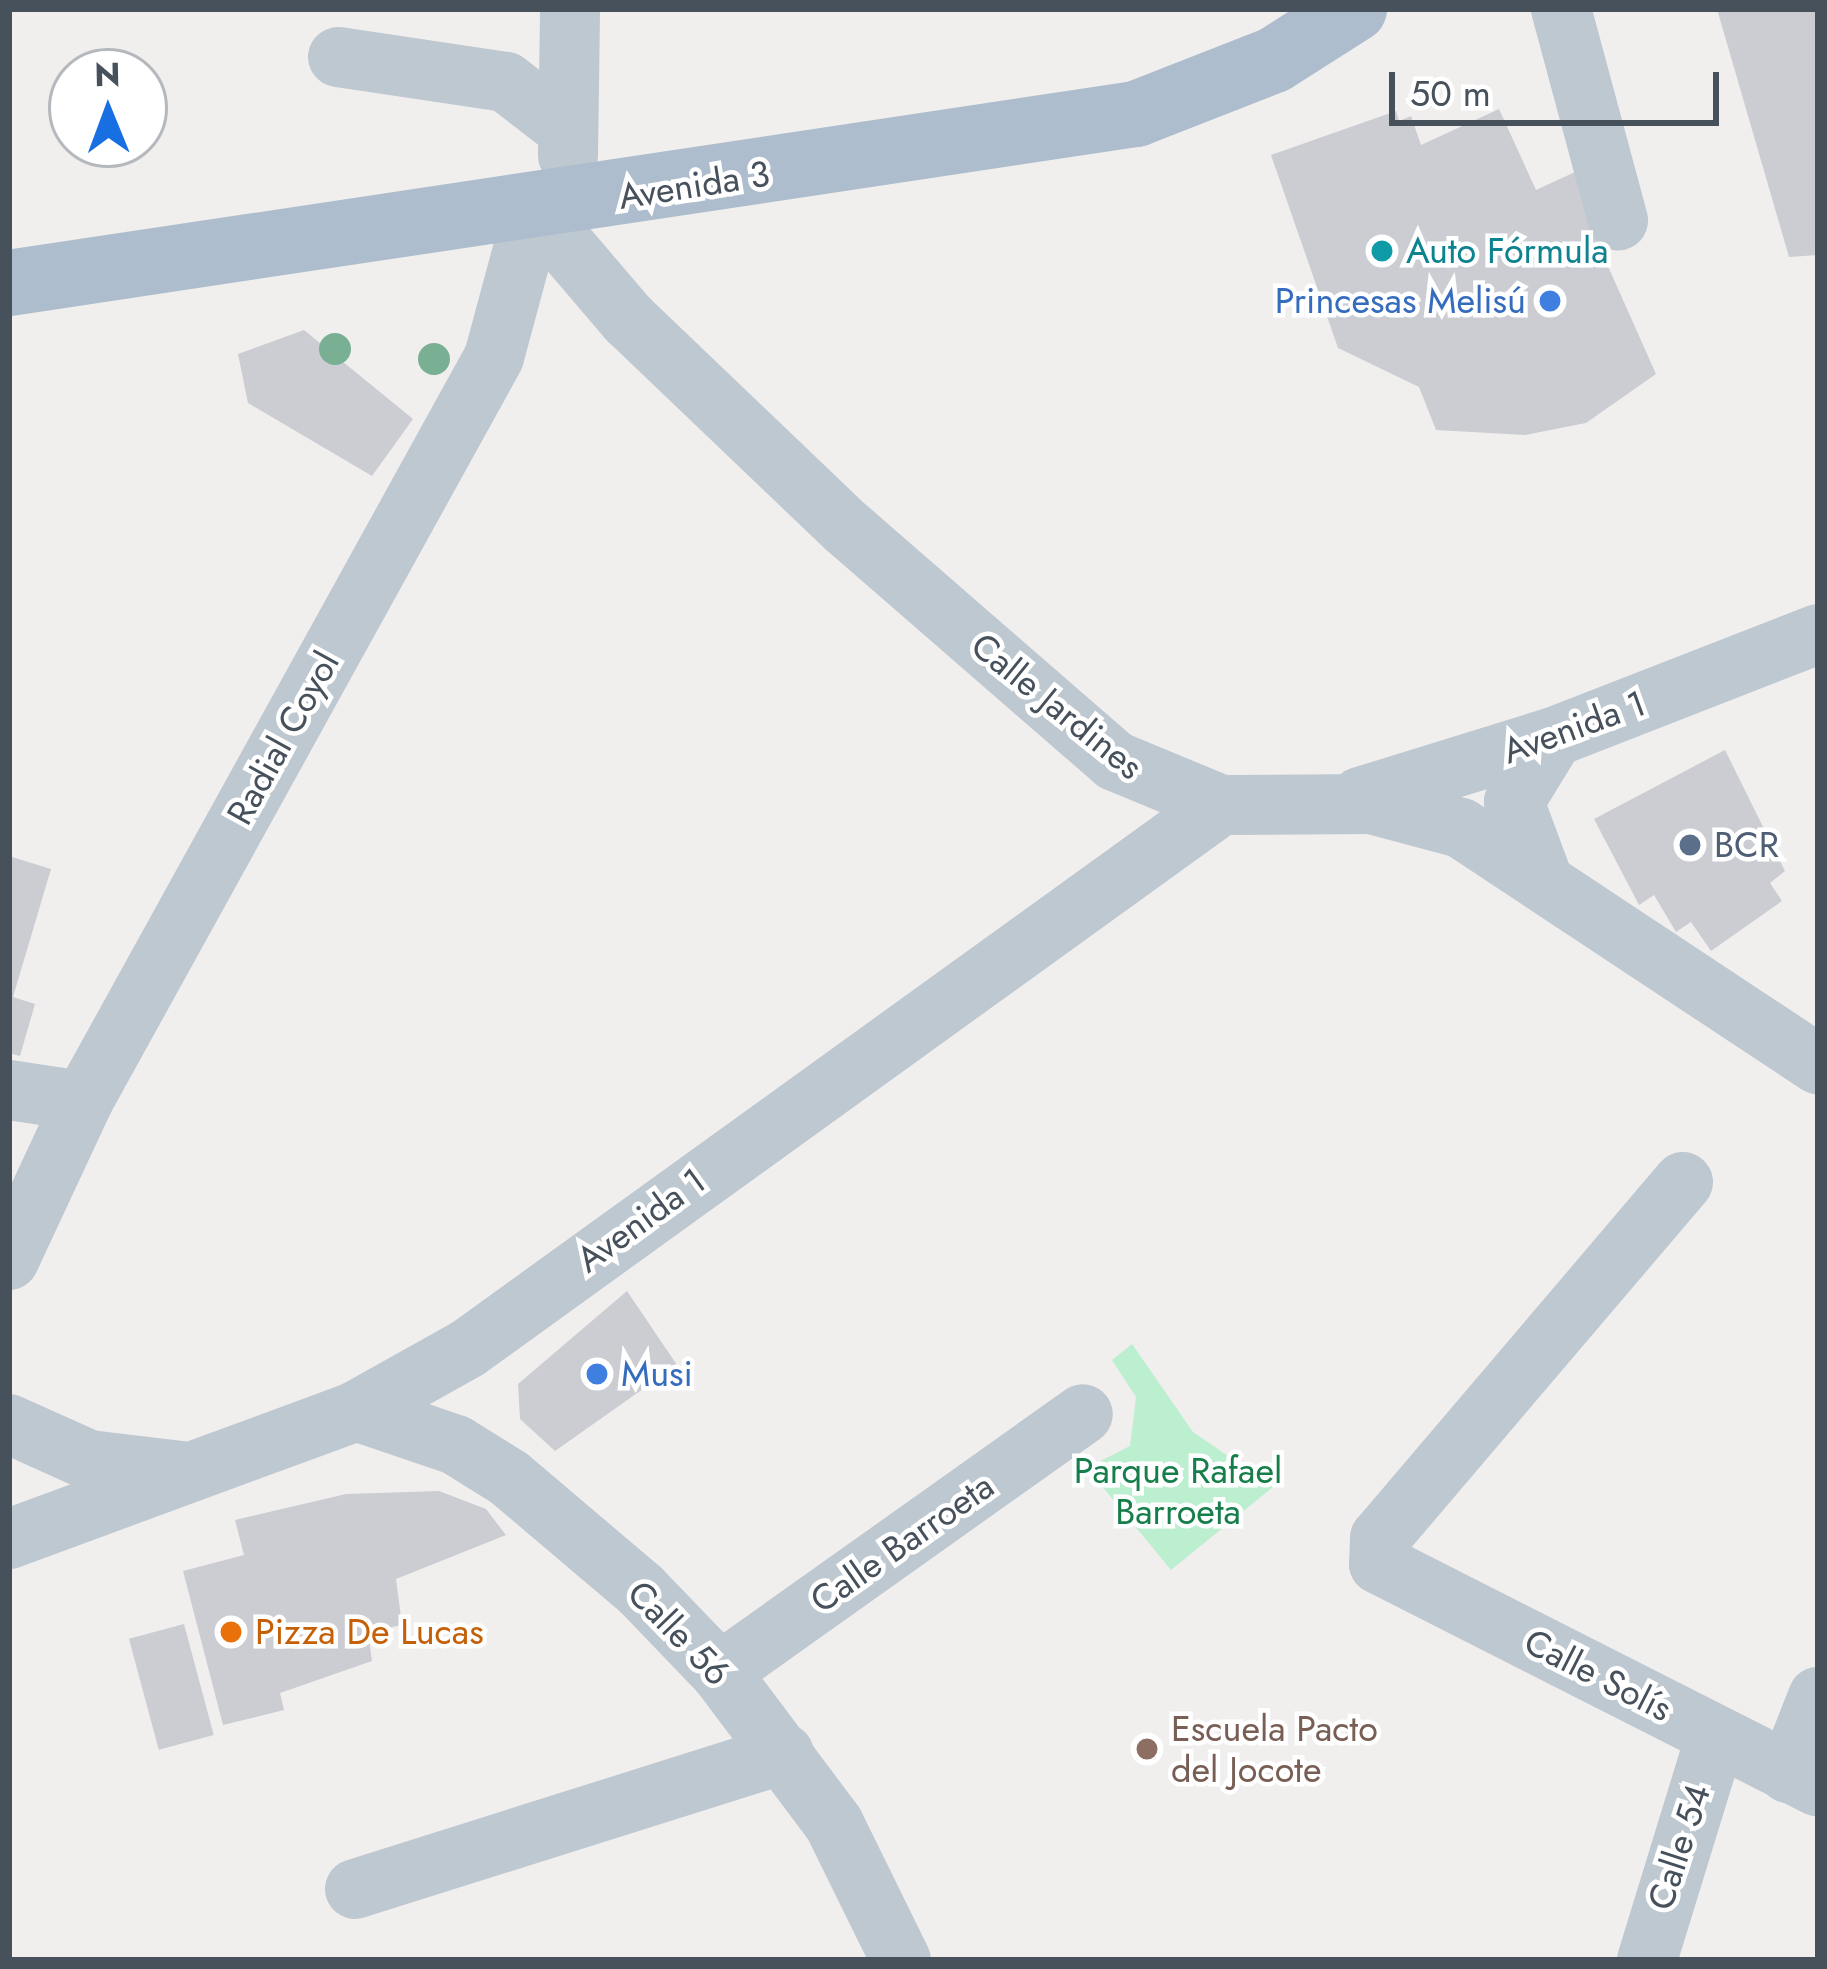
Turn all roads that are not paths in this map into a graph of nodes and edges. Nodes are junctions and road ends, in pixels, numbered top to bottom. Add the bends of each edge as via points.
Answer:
1 (570, 9) edge
2 (1354, 9) edge
3 (1562, 9) edge
4 (338, 57) dead end
5 (568, 130) junction
6 (552, 206) junction
7 (1618, 220) dead end
8 (9, 283) edge
9 (1818, 634) edge
10 (1554, 737) junction
11 (1325, 805) junction
12 (1222, 806) junction
13 (1541, 875) junction
14 (1818, 1064) edge
15 (9, 1090) edge
16 (82, 1101) junction
17 (1684, 1182) dead end
18 (9, 1260) edge
19 (356, 1411) junction
20 (1083, 1414) dead end
21 (9, 1424) edge
22 (193, 1472) junction
23 (9, 1539) edge
24 (721, 1672) junction
25 (1818, 1696) edge
26 (1715, 1736) junction
27 (784, 1754) junction
28 (1803, 1780) edge
29 (355, 1889) dead end
30 (901, 1960) edge
31 (1647, 1960) edge

1 - 5 street, Radial Coyol
2 - 6 main road, Avenida 3 via 1274,60 1136,114
3 - 7 street
4 - 5 street via 506,82
5 - 6 street, Radial Coyol
6 - 8 main road, Avenida 3
6 - 12 street, Calle Jardines via 644,335 1044,699 1151,783
6 - 16 street, Radial Coyol via 494,357
9 - 10 street, Avenida 1
10 - 11 street, Avenida 1
10 - 13 street via 1514,802
11 - 12 street, Calle Jardines
11 - 13 street, Calle Jardines via 1416,811
12 - 19 street, Avenida 1 via 466,1349
13 - 14 street, Calle Jardines
15 - 16 street
16 - 18 street, Radial Coyol
17 - 26 street, Calle Solís via 1380,1538 1379,1564
19 - 22 street, Avenida 1
19 - 24 street, Calle 56 via 456,1445 509,1478
20 - 24 street, Calle Barroeta
21 - 22 street via 89,1460
22 - 23 street, Avenida 1
24 - 27 street, Calle 56
25 - 28 street
26 - 28 street, Calle Solís
26 - 31 street, Calle 54
27 - 29 street
27 - 30 street, Calle 56 via 834,1824

